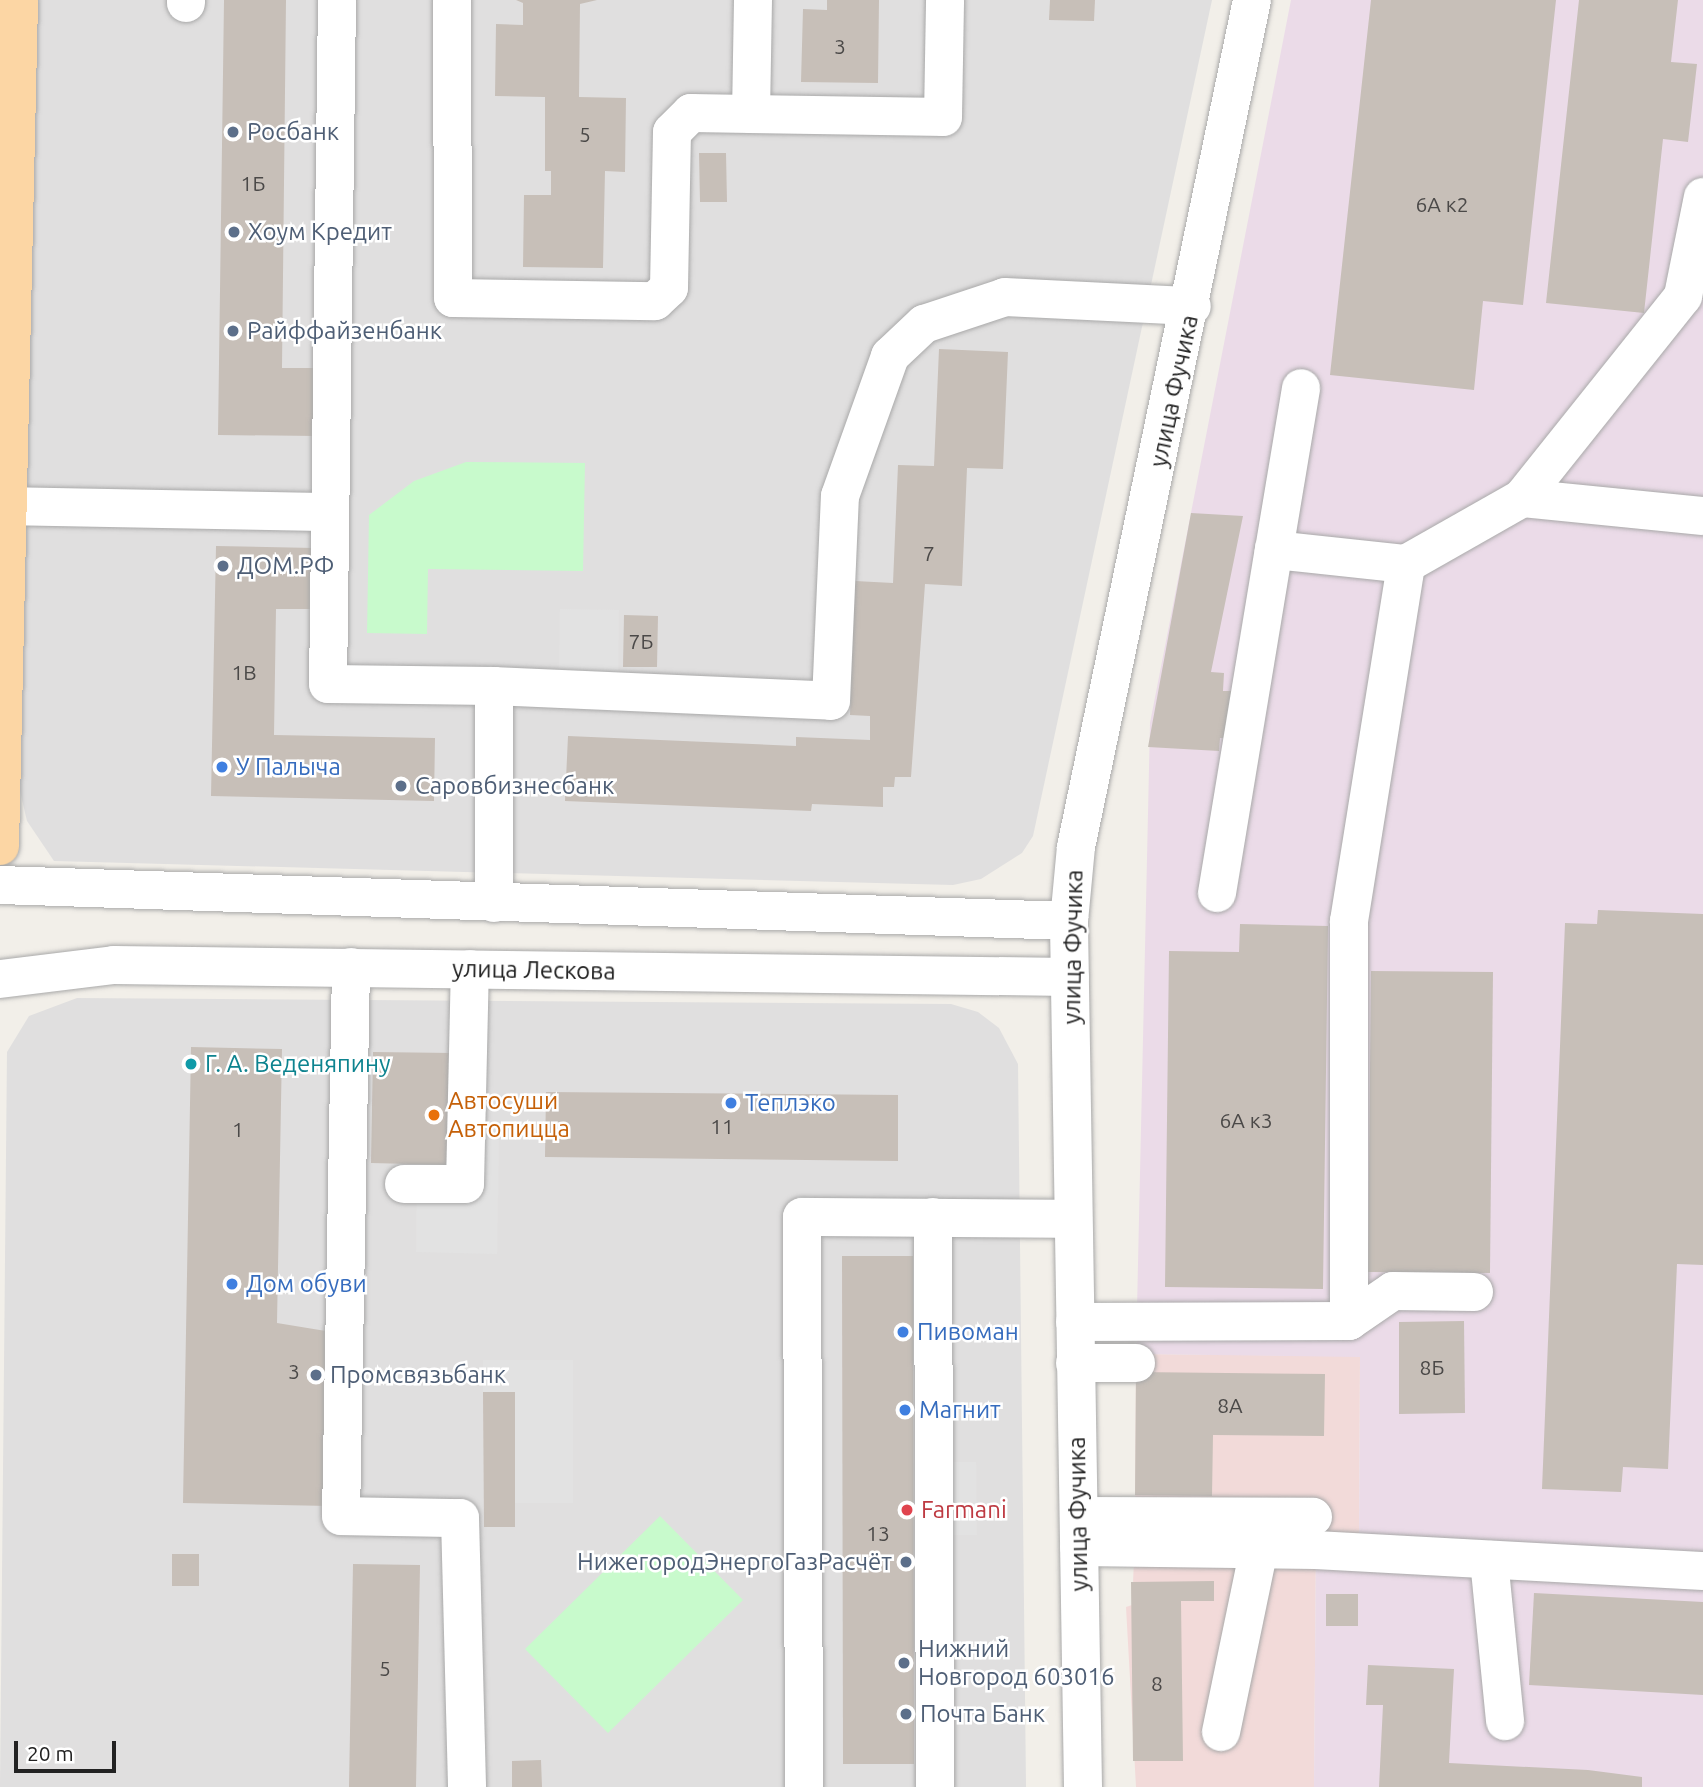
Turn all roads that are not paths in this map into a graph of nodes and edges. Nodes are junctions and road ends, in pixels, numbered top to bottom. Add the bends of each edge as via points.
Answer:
1 (19, 0) edge
2 (337, 0) edge
3 (452, 0) edge
4 (753, 0) edge
5 (945, 0) edge
6 (1252, 0) edge
7 (751, 114) junction
8 (1703, 197) edge
9 (1192, 306) junction
10 (1301, 388) dead end
11 (1522, 498) junction
12 (5, 506) junction
13 (330, 512) junction
14 (1703, 516) edge
15 (1274, 550) junction
16 (1406, 564) junction
17 (494, 687) junction
18 (0, 846) edge
19 (0, 886) edge
20 (1217, 893) dead end
21 (494, 904) junction
22 (1069, 921) junction
23 (351, 967) junction
24 (470, 969) junction
25 (1070, 977) junction
26 (0, 979) edge
27 (404, 1184) dead end
28 (933, 1217) junction
29 (1073, 1219) junction
30 (1474, 1292) dead end
31 (1349, 1321) junction
32 (1075, 1322) junction
33 (1075, 1363) junction
34 (1136, 1363) dead end
35 (1313, 1517) dead end
36 (1079, 1531) junction
37 (1259, 1549) junction
38 (1489, 1560) junction
39 (1703, 1571) edge
40 (1505, 1721) dead end
41 (1221, 1732) dead end
42 (467, 1787) edge
43 (804, 1787) edge
44 (935, 1787) edge
45 (1083, 1787) edge

1 - 12 main road
2 - 13 street
3 - 7 street via 453,298 655,301 669,288 671,132 691,113
4 - 7 street
5 - 7 street via 943,117
6 - 9 street, улица Фучика
8 - 11 street via 1683,296
9 - 17 street via 1005,297 924,324 890,356 840,496 831,701
9 - 22 street, улица Фучика via 1076,847
10 - 15 street
11 - 14 street
11 - 16 street
12 - 13 street
12 - 18 main road
13 - 17 street via 328,684
15 - 16 street
15 - 20 street
16 - 31 street via 1349,921
17 - 21 street
19 - 21 street
21 - 22 street
22 - 25 street, улица Фучика
23 - 24 street, улица Лескова
23 - 26 street, улица Лескова via 114,965
23 - 42 street via 341,1516 460,1518
24 - 25 street, улица Лескова
24 - 27 street via 465,1184
25 - 29 street, улица Фучика
28 - 29 street
28 - 43 street via 803,1217
28 - 44 street
29 - 32 street, улица Фучика
30 - 31 street via 1393,1290
31 - 32 street
32 - 33 street, улица Фучика
33 - 34 street
33 - 36 street, улица Фучика
35 - 36 street
36 - 37 street
36 - 45 street, улица Фучика
37 - 38 street
37 - 41 street
38 - 39 street
38 - 40 street

